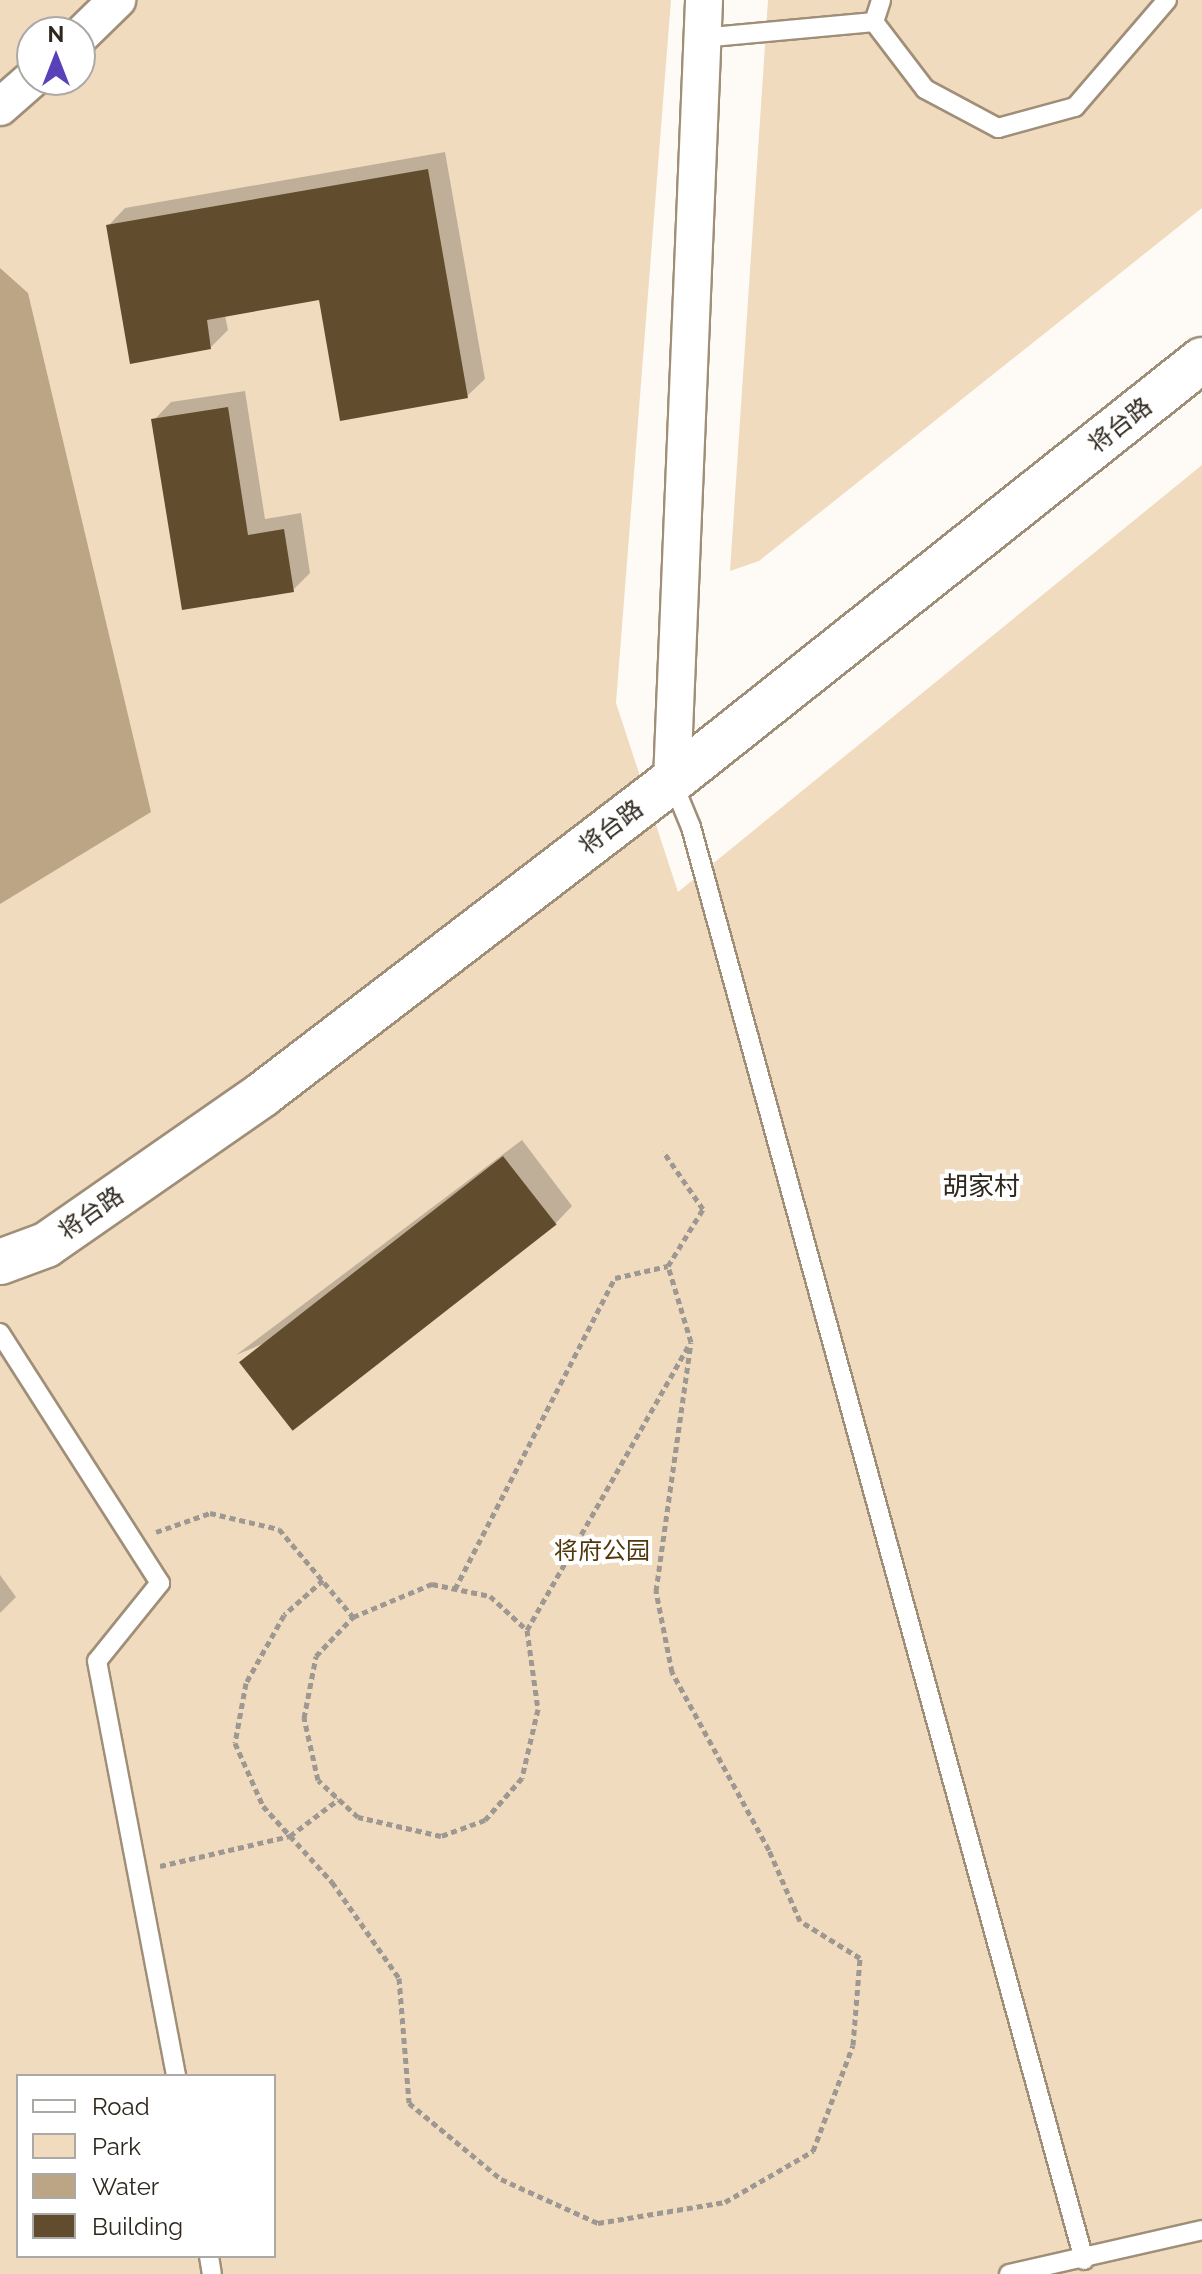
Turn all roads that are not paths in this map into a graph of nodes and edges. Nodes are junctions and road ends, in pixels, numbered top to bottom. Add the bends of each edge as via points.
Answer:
1 (117, 0) edge
2 (704, 0) edge
3 (881, 0) edge
4 (1167, 0) edge
5 (96, 20) edge
6 (874, 22) junction
7 (701, 38) junction
8 (16, 93) edge
9 (0, 107) edge
10 (1202, 360) edge
11 (672, 781) junction
12 (0, 1262) edge
13 (0, 1333) edge
14 (176, 2074) edge
15 (1202, 2230) edge
16 (1084, 2260) junction
17 (1009, 2274) edge

1 - 5 street
2 - 7 street
3 - 6 lane
4 - 6 lane via 1075,107 998,128 925,89
6 - 7 lane
7 - 11 street
8 - 9 street
10 - 11 main road, 将台路
11 - 12 main road, 将台路 via 263,1094 46,1245
11 - 16 lane via 691,827
13 - 14 lane via 160,1583 97,1661
15 - 16 lane
16 - 17 lane

